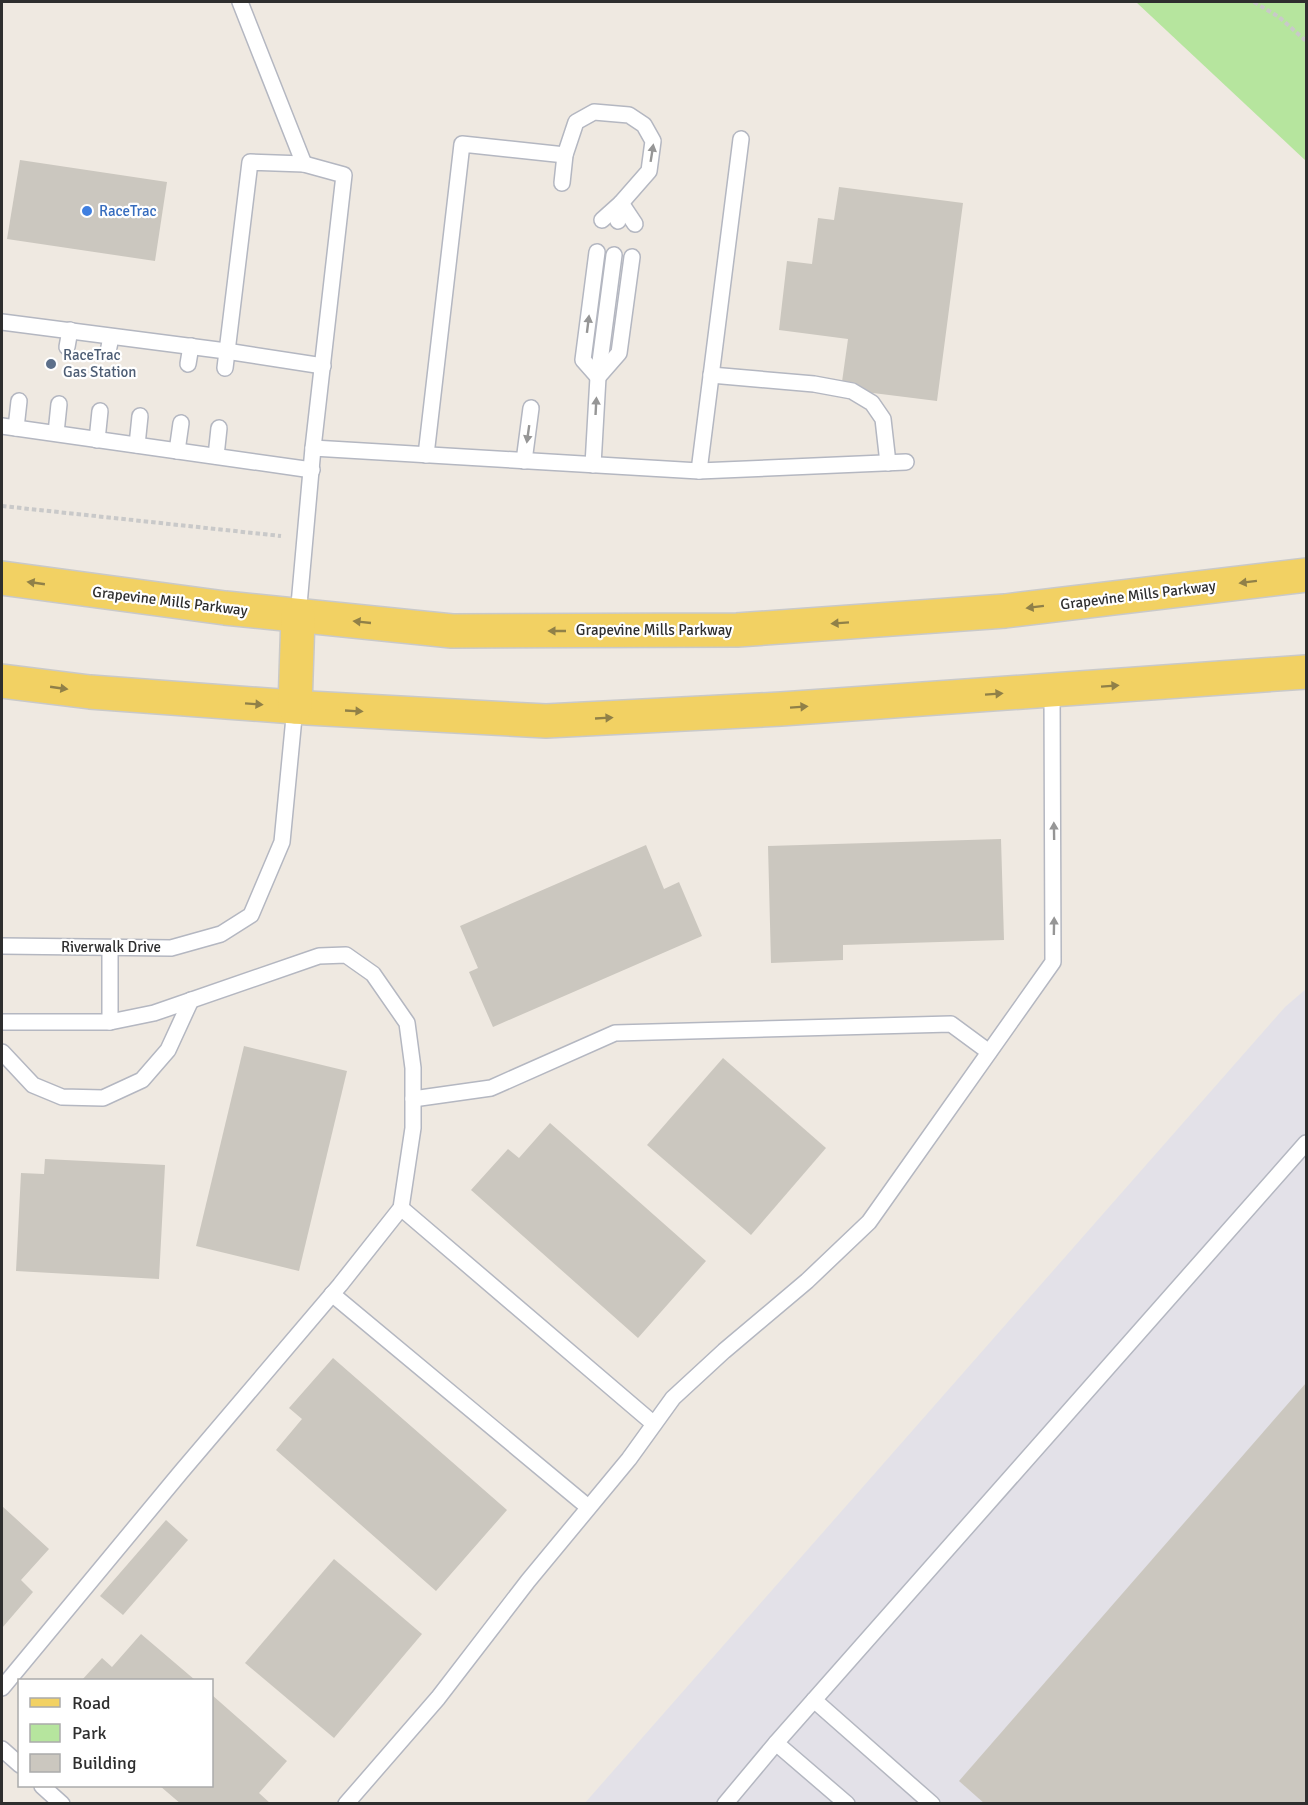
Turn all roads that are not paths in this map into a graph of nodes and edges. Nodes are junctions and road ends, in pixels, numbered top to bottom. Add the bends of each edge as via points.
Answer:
1 (240, 2) edge
2 (741, 139) dead end
3 (566, 155) junction
4 (304, 164) junction
5 (562, 183) dead end
6 (621, 203) junction
7 (602, 220) dead end
8 (618, 221) dead end
9 (636, 224) dead end
10 (597, 252) dead end
11 (614, 255) dead end
12 (632, 257) dead end
13 (2, 322) edge
14 (70, 330) junction
15 (190, 346) junction
16 (67, 347) dead end
17 (226, 351) junction
18 (188, 364) dead end
19 (323, 366) junction
20 (225, 368) dead end
21 (711, 375) junction
22 (598, 377) junction
23 (19, 401) dead end
24 (60, 404) dead end
25 (531, 408) dead end
26 (100, 411) dead end
27 (140, 416) dead end
28 (181, 423) dead end
29 (9, 427) edge
30 (219, 428) dead end
31 (56, 433) junction
32 (97, 440) junction
33 (137, 445) junction
34 (313, 448) junction
35 (177, 451) junction
36 (426, 455) junction
37 (216, 456) junction
38 (524, 461) junction
39 (906, 462) dead end
40 (888, 463) junction
41 (593, 465) junction
42 (312, 470) junction
43 (699, 471) junction
44 (1306, 575) edge
45 (2, 578) edge
46 (298, 616) junction
47 (1306, 672) edge
48 (2, 681) edge
49 (1052, 690) junction
50 (295, 707) junction
51 (2, 946) edge
52 (110, 948) junction
53 (191, 1000) junction
54 (2, 1022) edge
55 (110, 1022) junction
56 (2, 1052) edge
57 (989, 1052) junction
58 (413, 1099) junction
59 (1306, 1143) edge
60 (401, 1208) junction
61 (332, 1294) junction
62 (654, 1424) junction
63 (588, 1507) junction
64 (2, 1688) edge
65 (814, 1700) junction
66 (776, 1743) junction
67 (2, 1749) edge
68 (18, 1764) edge
69 (44, 1787) edge
70 (62, 1803) edge
71 (346, 1803) edge
72 (725, 1803) edge
73 (847, 1803) edge
74 (932, 1803) edge

1 - 4 lane
2 - 21 lane
3 - 5 lane
6 -> 3 lane via 649,171 653,141 644,125 629,115 594,112 576,122
3 - 36 lane via 462,144
4 - 17 lane via 250,162
4 - 19 lane via 344,175
6 - 7 lane
6 - 8 lane
6 - 9 lane
22 -> 10 lane via 583,360
11 - 22 lane
12 - 22 lane via 619,353
13 - 14 lane via 28,334
14 - 15 lane via 110,344 147,349
14 - 16 lane
15 - 17 lane
15 - 18 lane
17 - 19 lane
17 - 20 lane
19 - 34 lane
21 - 40 lane via 852,391 872,403 883,419
21 - 43 lane
41 -> 22 lane
23 - 29 lane
24 - 31 lane
25 -> 38 lane
26 - 32 lane
27 - 33 lane
28 - 35 lane
29 - 31 lane
30 - 37 lane
31 - 32 lane
32 - 33 lane
33 - 35 lane
34 - 36 lane
34 - 42 lane
35 - 37 lane
36 - 38 lane
37 - 42 lane
38 - 41 lane
39 - 40 lane
40 - 43 lane
41 - 43 lane
42 - 46 lane
44 -> 46 main road, Grapevine Mills Parkway via 1005,611 737,630 452,631
46 -> 45 main road, Grapevine Mills Parkway
46 - 50 main road
49 -> 47 main road
48 -> 50 main road via 90,692
50 -> 49 main road via 546,721
57 -> 49 lane via 1053,962
50 - 52 lane, Riverwalk Drive via 282,842 251,915 221,934 171,948
51 - 52 lane, Riverwalk Drive
52 - 55 lane
53 - 55 lane
53 - 56 lane via 168,1050 142,1080 103,1098 62,1097 33,1085
53 - 58 lane via 319,956 346,955 373,974 407,1023
54 - 55 lane
57 - 58 lane via 951,1024 615,1033 491,1088
57 - 62 lane via 869,1221 673,1398
58 - 60 lane via 413,1128
59 - 65 lane
60 - 61 lane
60 - 62 lane
61 - 63 lane
61 - 64 lane
62 - 63 lane
63 - 71 lane via 438,1698
65 - 66 lane
65 - 74 lane
66 - 72 lane
66 - 73 lane
67 - 68 lane
69 - 70 lane

